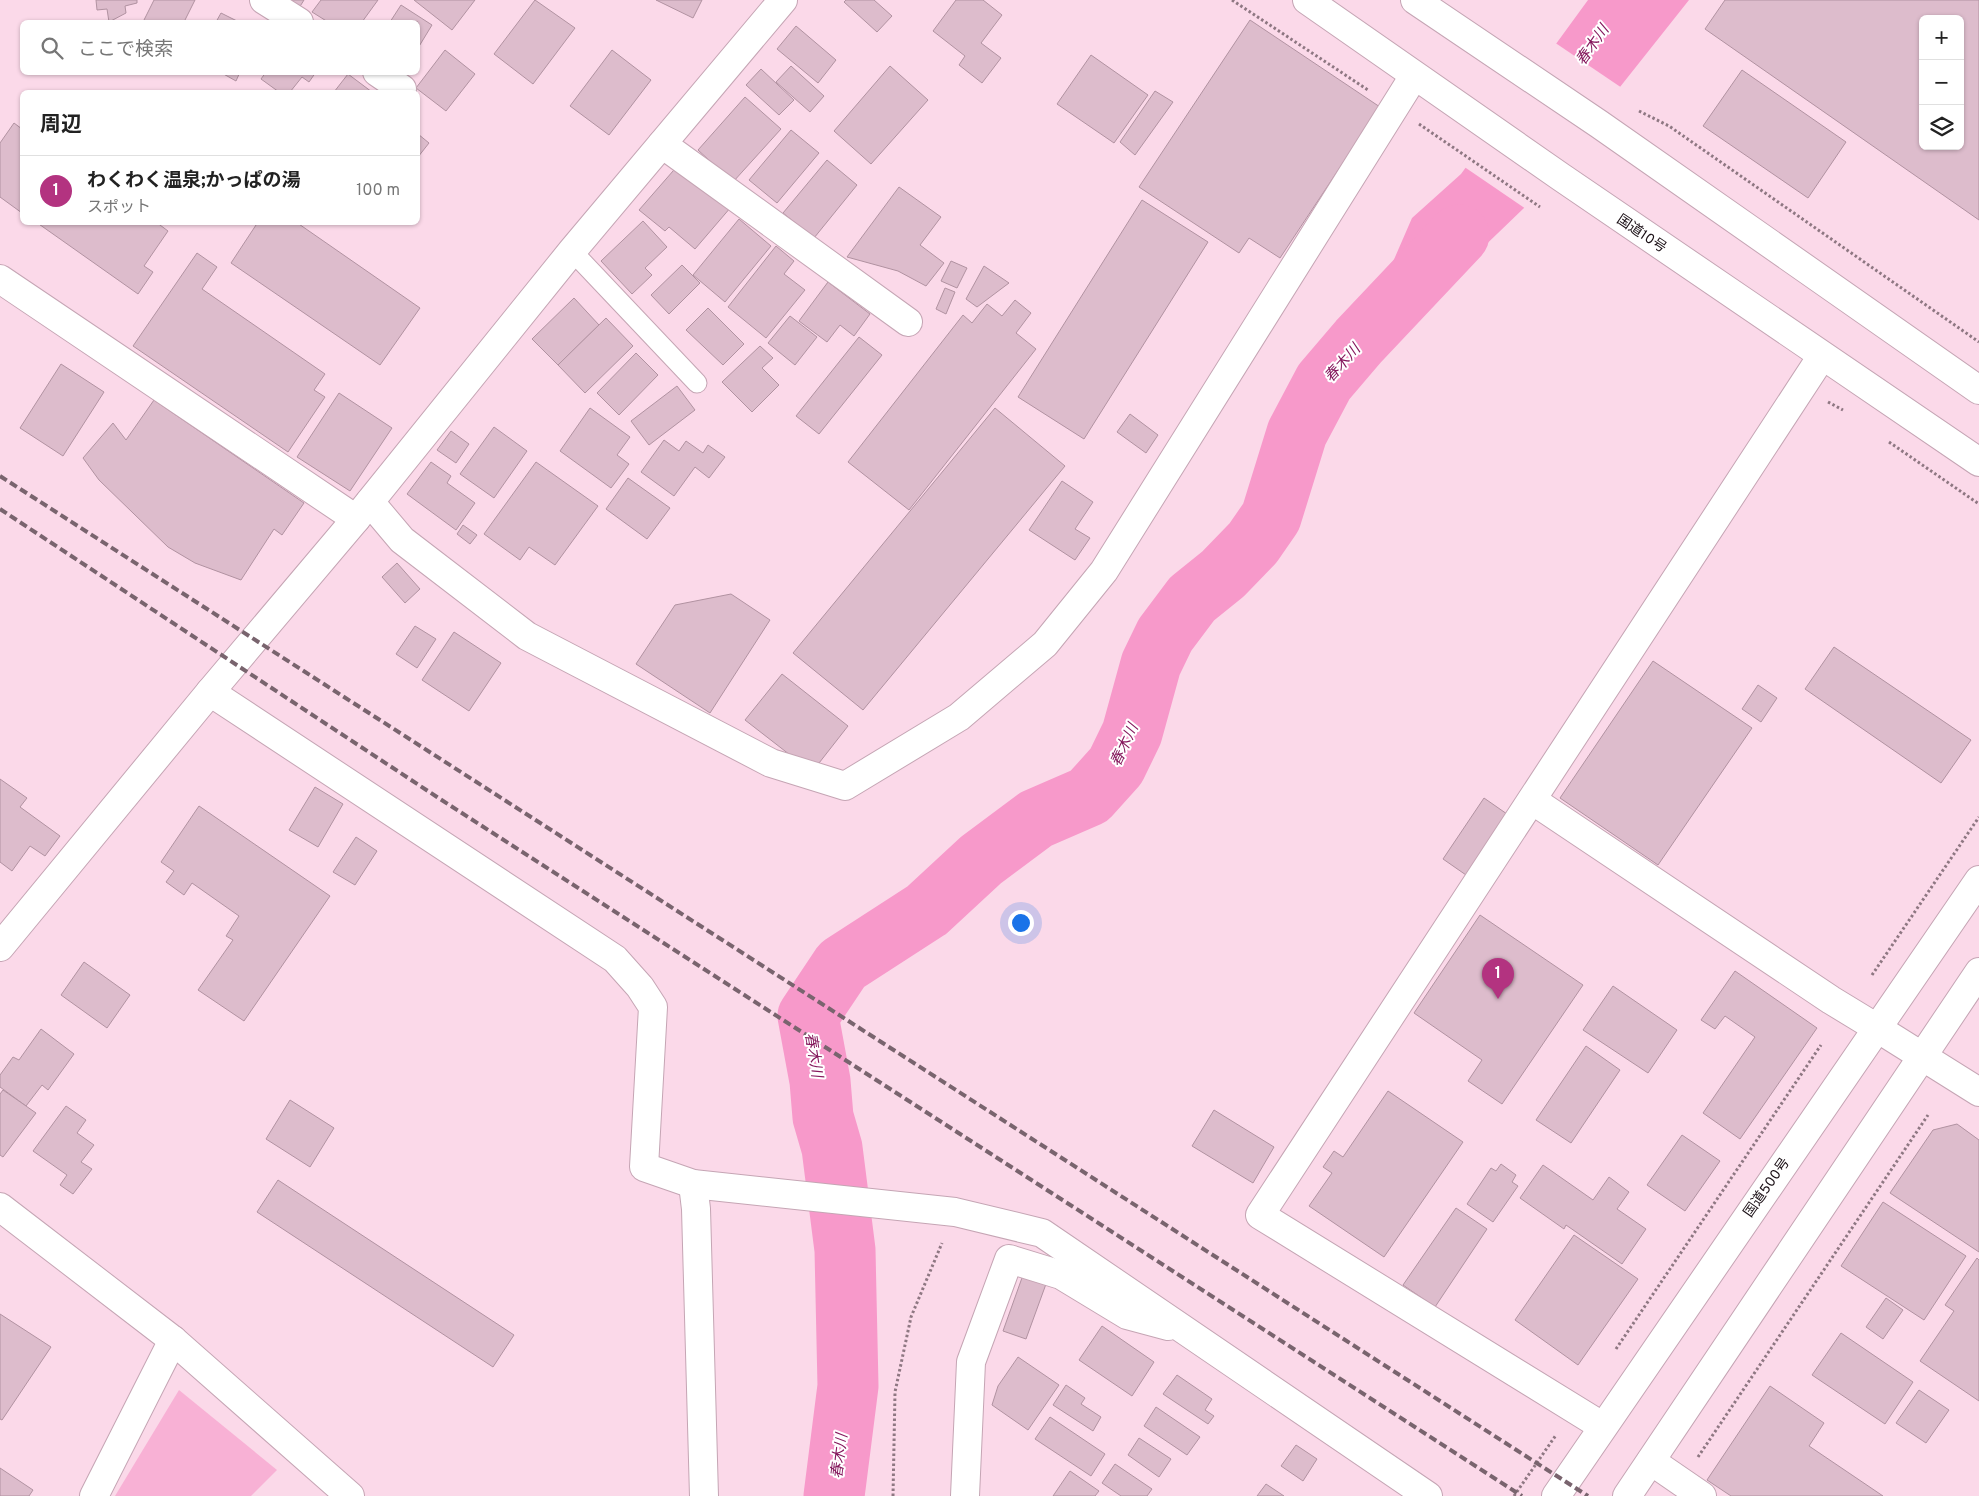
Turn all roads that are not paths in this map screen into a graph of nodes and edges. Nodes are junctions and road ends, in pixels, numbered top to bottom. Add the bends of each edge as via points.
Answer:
1 (264, 0) edge
2 (782, 0) edge
3 (1307, 0) edge
4 (1415, 0) edge
5 (296, 20) edge
6 (381, 75) edge
7 (1419, 79) junction
8 (402, 89) dead end
9 (662, 144) junction
10 (572, 251) junction
11 (0, 279) edge
12 (908, 322) dead end
13 (1822, 356) junction
14 (697, 383) dead end
15 (1979, 390) edge
16 (1979, 462) edge
17 (363, 510) junction
18 (210, 692) junction
19 (1532, 800) junction
20 (1979, 880) edge
21 (0, 947) edge
22 (1979, 972) edge
23 (1876, 1028) junction
24 (1922, 1056) junction
25 (1979, 1092) edge
26 (700, 1185) junction
27 (0, 1206) edge
28 (1189, 1332) junction
29 (173, 1340) junction
30 (1602, 1426) junction
31 (1651, 1461) junction
32 (94, 1496) edge
33 (350, 1496) edge
34 (704, 1496) edge
35 (965, 1496) edge
36 (1428, 1496) edge
37 (1556, 1496) edge
38 (1627, 1496) edge
39 (1702, 1496) edge

1 - 5 main road
2 - 9 main road
3 - 7 main road, 国道10号
4 - 15 main road via 1599,124
6 - 8 main road
7 - 13 main road, 国道10号
7 - 17 main road via 1104,571 1045,644 959,717 844,786 771,763 527,636
9 - 10 main road
9 - 12 main road
10 - 14 lane
10 - 17 main road
11 - 17 main road
13 - 16 main road, 国道10号
13 - 19 main road
17 - 18 main road
18 - 21 main road
18 - 26 main road via 615,960 640,987 652,1006 644,1167
19 - 23 main road
19 - 30 main road via 1260,1215
20 - 23 main road, 国道500号
22 - 24 main road
23 - 24 main road
23 - 30 main road, 国道500号
24 - 25 main road
24 - 31 main road
26 - 28 main road via 955,1212 1042,1233
26 - 34 main road via 696,1219
27 - 29 main road
28 - 35 main road via 1128,1316 1061,1274 1009,1259 971,1362
28 - 36 main road
29 - 32 main road
29 - 33 main road
30 - 37 main road, 国道500号
31 - 38 main road
31 - 39 main road

